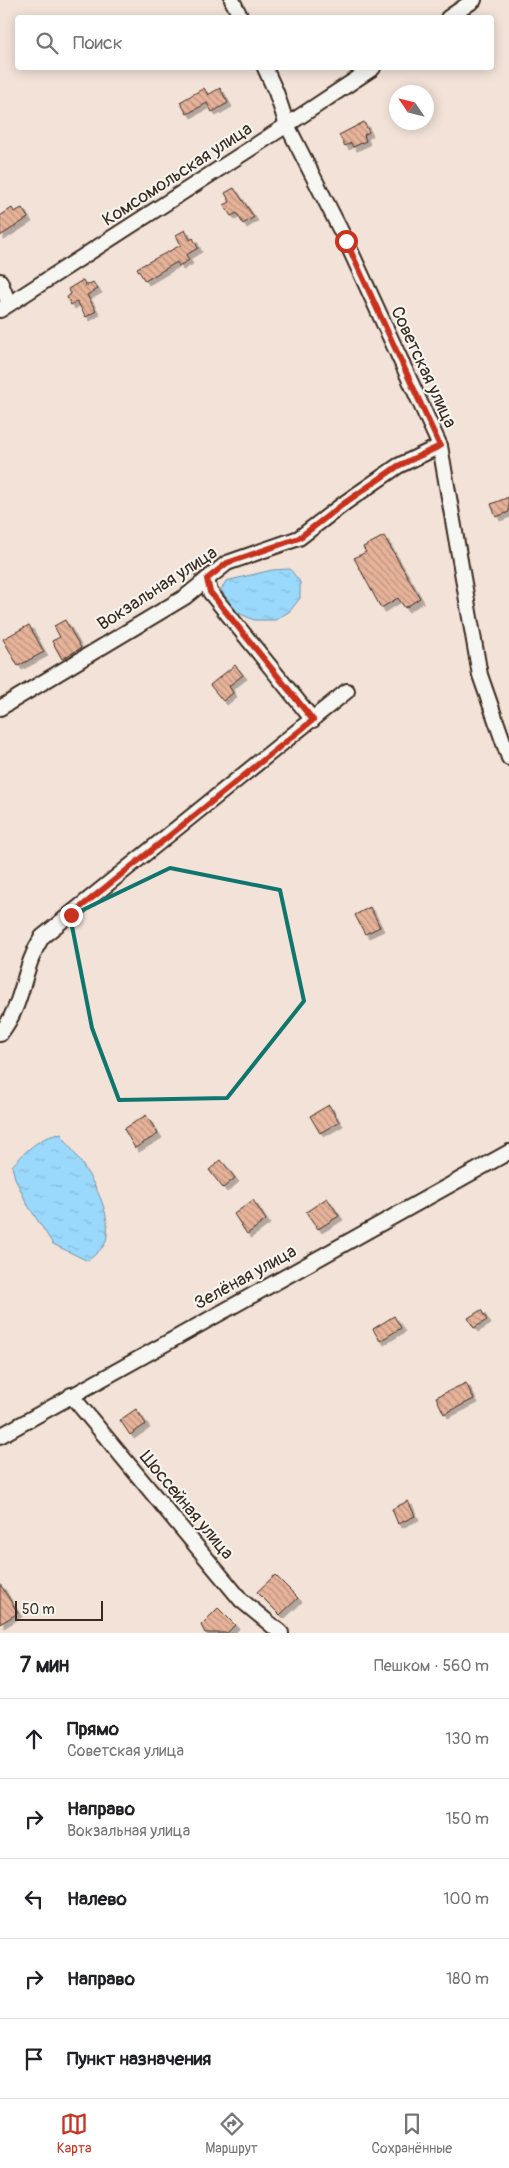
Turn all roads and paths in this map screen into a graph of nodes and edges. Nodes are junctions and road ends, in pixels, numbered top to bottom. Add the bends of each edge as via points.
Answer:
1 (232, 0) edge
2 (474, 0) edge
3 (240, 15) edge
4 (452, 15) edge
5 (265, 70) edge
6 (370, 70) edge
7 (287, 126) junction
8 (0, 281) edge
9 (5, 307) edge
10 (440, 446) junction
11 (207, 579) junction
12 (347, 692) dead end
13 (0, 708) edge
14 (313, 720) junction
15 (509, 758) edge
16 (0, 1034) edge
17 (509, 1152) edge
18 (72, 1395) junction
19 (0, 1436) edge
20 (281, 1633) edge

1 - 3 street
2 - 4 street
5 - 7 street, Советская улица
6 - 7 street, Комсомольская улица
7 - 9 street, Комсомольская улица
7 - 10 street, Советская улица via 346,241
8 - 9 street
10 - 11 street, Вокзальная улица via 398,466 299,538 227,563
10 - 15 street, Советская улица via 480,675
11 - 13 street, Вокзальная улица via 184,597
11 - 14 street via 210,592
12 - 14 street
14 - 16 street via 42,937 26,970 19,1004 12,1020
17 - 18 street, Зелёная улица
18 - 19 street, Зелёная улица
18 - 20 street, Шоссейная улица via 241,1600

